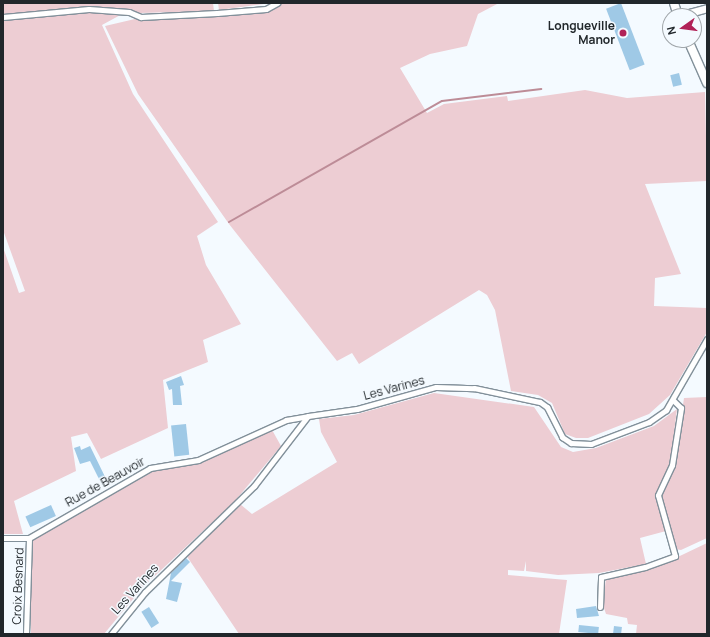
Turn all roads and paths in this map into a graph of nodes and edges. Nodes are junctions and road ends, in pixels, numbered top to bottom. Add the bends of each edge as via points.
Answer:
1 (277, 3) edge
2 (3, 18) edge
3 (692, 48) edge
4 (707, 83) edge
5 (707, 339) edge
6 (674, 401) junction
7 (308, 416) junction
8 (3, 538) edge
9 (29, 538) junction
10 (600, 607) dead end
11 (26, 634) edge
12 (110, 634) edge

1 - 2 street via 266,9 141,17 129,12 89,8
3 - 4 main road
5 - 6 street, Les Varines
6 - 7 street, Les Varines via 649,422 591,444 579,445 562,436 547,407 540,402 474,388 436,387 357,409
6 - 10 street via 681,408 672,465 658,495 674,556 645,567 600,577
7 - 9 street, Rue de Beauvoir via 286,420 198,460 150,468
7 - 12 street, Les Varines via 254,486 145,592
8 - 9 street
9 - 11 street, Croix Besnard

